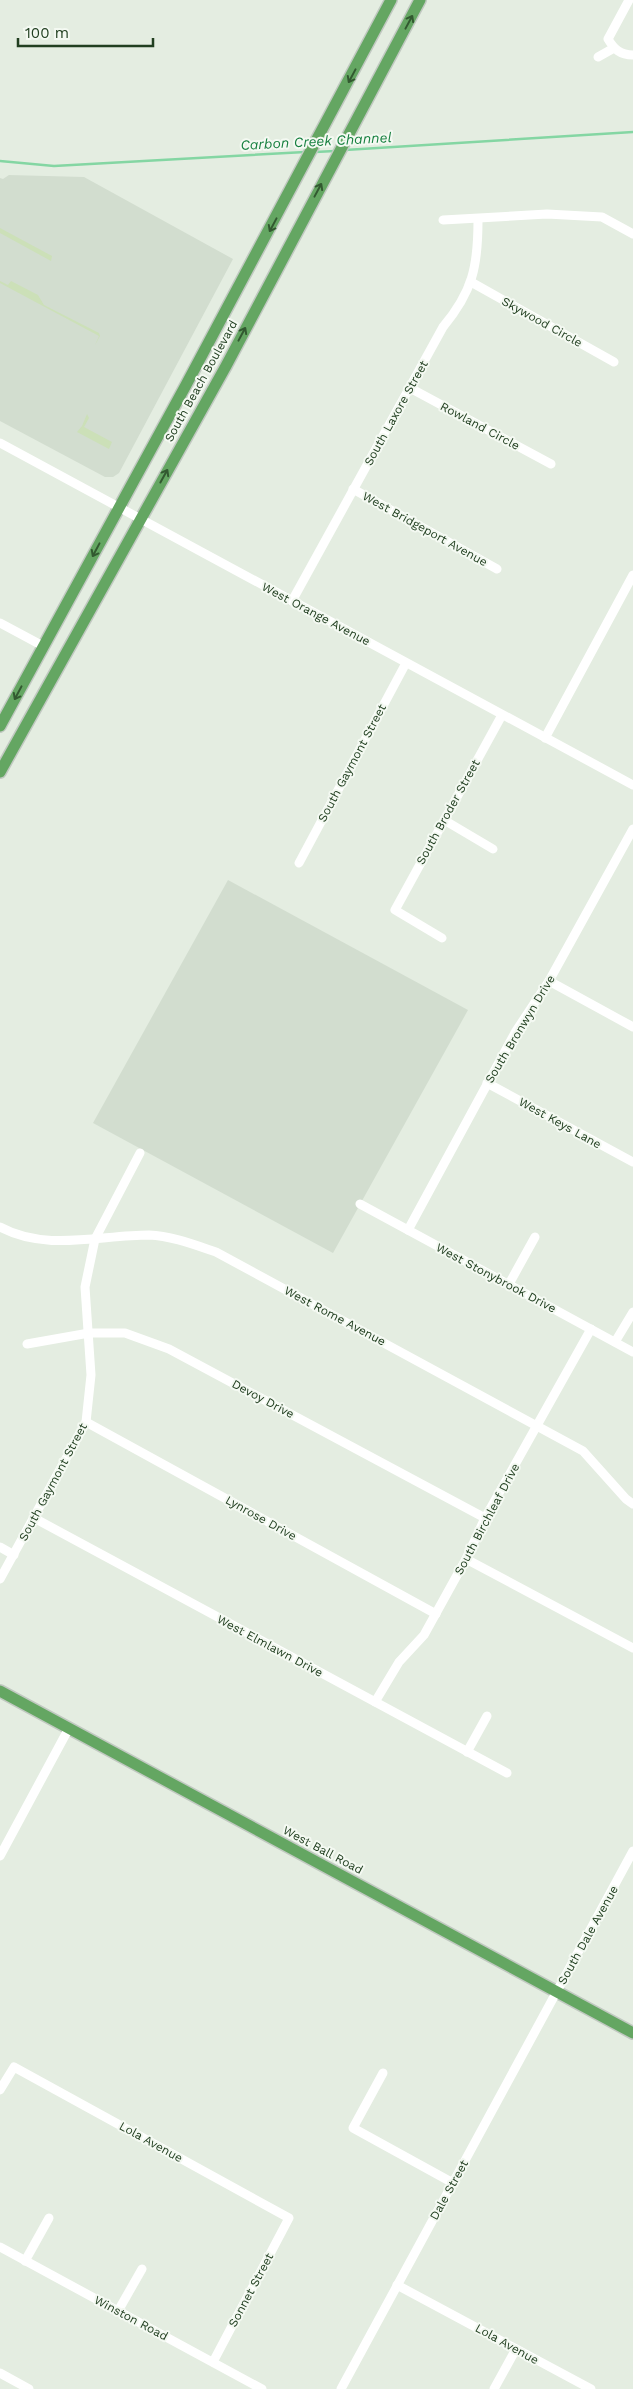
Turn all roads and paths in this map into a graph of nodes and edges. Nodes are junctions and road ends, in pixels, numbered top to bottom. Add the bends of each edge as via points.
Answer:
1 (391, 0) edge
2 (420, 0) edge
3 (629, 0) edge
4 (614, 48) junction
5 (633, 55) edge
6 (598, 56) dead end
7 (443, 220) dead end
8 (478, 220) junction
9 (633, 234) edge
10 (471, 282) junction
11 (614, 362) dead end
12 (410, 388) junction
13 (0, 443) edge
14 (550, 464) dead end
15 (353, 489) junction
16 (119, 508) junction
17 (140, 519) junction
18 (497, 569) dead end
19 (633, 575) edge
20 (292, 601) junction
21 (0, 623) edge
22 (43, 646) junction
23 (406, 663) junction
24 (502, 715) junction
25 (0, 726) edge
26 (545, 738) junction
27 (0, 772) edge
28 (633, 785) edge
29 (444, 820) junction
30 (633, 829) edge
31 (493, 848) dead end
32 (299, 863) dead end
33 (442, 938) dead end
34 (548, 981) junction
35 (633, 1027) edge
36 (487, 1083) junction
37 (140, 1153) dead end
38 (633, 1162) edge
39 (360, 1204) dead end
40 (0, 1227) edge
41 (408, 1230) junction
42 (535, 1237) dead end
43 (95, 1239) junction
44 (508, 1284) junction
45 (633, 1312) edge
46 (591, 1329) junction
47 (89, 1332) junction
48 (616, 1342) junction
49 (28, 1344) dead end
50 (633, 1352) edge
51 (86, 1422) junction
52 (538, 1425) junction
53 (633, 1504) edge
54 (34, 1518) junction
55 (485, 1518) junction
56 (0, 1547) edge
57 (14, 1554) junction
58 (466, 1559) junction
59 (0, 1579) edge
60 (436, 1614) junction
61 (633, 1648) edge
62 (0, 1691) edge
63 (374, 1702) junction
64 (488, 1716) dead end
65 (69, 1728) junction
66 (467, 1752) junction
67 (506, 1773) dead end
68 (633, 1851) edge
69 (0, 1856) edge
70 (557, 1992) junction
71 (633, 2033) edge
72 (383, 2073) dead end
73 (0, 2090) edge
74 (453, 2183) junction
75 (49, 2218) dead end
76 (289, 2218) joint
77 (0, 2247) edge
78 (25, 2261) junction
79 (142, 2269) dead end
80 (397, 2285) junction
81 (118, 2311) junction
82 (516, 2349) junction
83 (213, 2362) junction
84 (0, 2373) edge
85 (29, 2389) edge
86 (262, 2389) edge
87 (341, 2389) edge
88 (494, 2389) edge
89 (591, 2389) edge

1 -> 16 main road, South Beach Boulevard
17 -> 2 main road, South Beach Boulevard via 226,366
3 - 4 street via 608,39
4 - 5 street via 624,55
4 - 6 street
7 - 8 street
8 - 9 street via 548,214 602,217
8 - 10 street, South Laxore Street via 478,250
10 - 11 street, Skywood Circle
10 - 12 street, South Laxore Street
12 - 14 street, Rowland Circle
12 - 15 street, South Laxore Street
13 - 16 street, West Orange Avenue
15 - 18 street, West Bridgeport Avenue
15 - 20 street, South Laxore Street
16 - 17 street, West Orange Avenue
16 -> 22 main road, South Beach Boulevard
17 - 20 street, West Orange Avenue
17 - 27 main road, South Beach Boulevard
19 - 26 street
20 - 23 street, West Orange Avenue
21 - 22 street
22 -> 25 main road, South Beach Boulevard
23 - 24 street, West Orange Avenue
23 - 32 street, South Gaymont Street
24 - 26 street, West Orange Avenue
24 - 29 street, South Broder Street
26 - 28 street, West Orange Avenue
29 - 31 street
29 - 33 street, South Broder Street via 395,910
30 - 34 street, South Bronwyn Drive
34 - 35 street
34 - 36 street, South Bronwyn Drive
36 - 38 street, West Keys Lane
36 - 41 street, South Bronwyn Drive
37 - 43 street, South Gaymont Street
39 - 41 street, West Stonybrook Drive
40 - 43 street, West Rome Avenue via 11,1233 67,1242
41 - 44 street, West Stonybrook Drive
42 - 44 street
43 - 47 street, South Gaymont Street via 85,1286
43 - 52 street, West Rome Avenue via 150,1235 181,1240 216,1252
44 - 46 street, West Stonybrook Drive
45 - 48 street
46 - 48 street, West Stonybrook Drive
46 - 52 street, South Birchleaf Drive
47 - 49 street, Devoy Drive
47 - 51 street, South Gaymont Street via 92,1375
47 - 55 street, Devoy Drive via 125,1333 169,1349
48 - 50 street, West Stonybrook Drive
51 - 54 street, South Gaymont Street
51 - 60 street, Lynrose Drive
52 - 53 street, West Rome Avenue via 583,1451
52 - 55 street, South Birchleaf Drive
54 - 57 street, South Gaymont Street
54 - 63 street, West Elmlawn Drive
55 - 58 street, South Birchleaf Drive
56 - 57 street
57 - 59 street, South Gaymont Street
58 - 60 street, South Birchleaf Drive
58 - 61 street
60 - 63 street, South Birchleaf Drive via 424,1635 399,1662
62 - 65 main road, West Ball Road
63 - 66 street, West Elmlawn Drive
64 - 66 street
65 - 69 street
65 - 70 main road, West Ball Road
66 - 67 street, West Elmlawn Drive
68 - 70 street, South Dale Avenue
70 - 71 main road, West Ball Road
70 - 74 street, Dale Street
72 - 74 street via 353,2128
73 - 76 street, Lola Avenue via 14,2067
74 - 80 street, Dale Street
75 - 78 street
76 - 83 street, Sonnet Street
77 - 78 street, Winston Road
78 - 81 street, Winston Road
79 - 81 street
80 - 82 street, Lola Avenue
80 - 87 street, Dale Street
81 - 83 street, Winston Road
82 - 88 street
82 - 89 street, Lola Avenue
83 - 86 street, Winston Road
84 - 85 street

